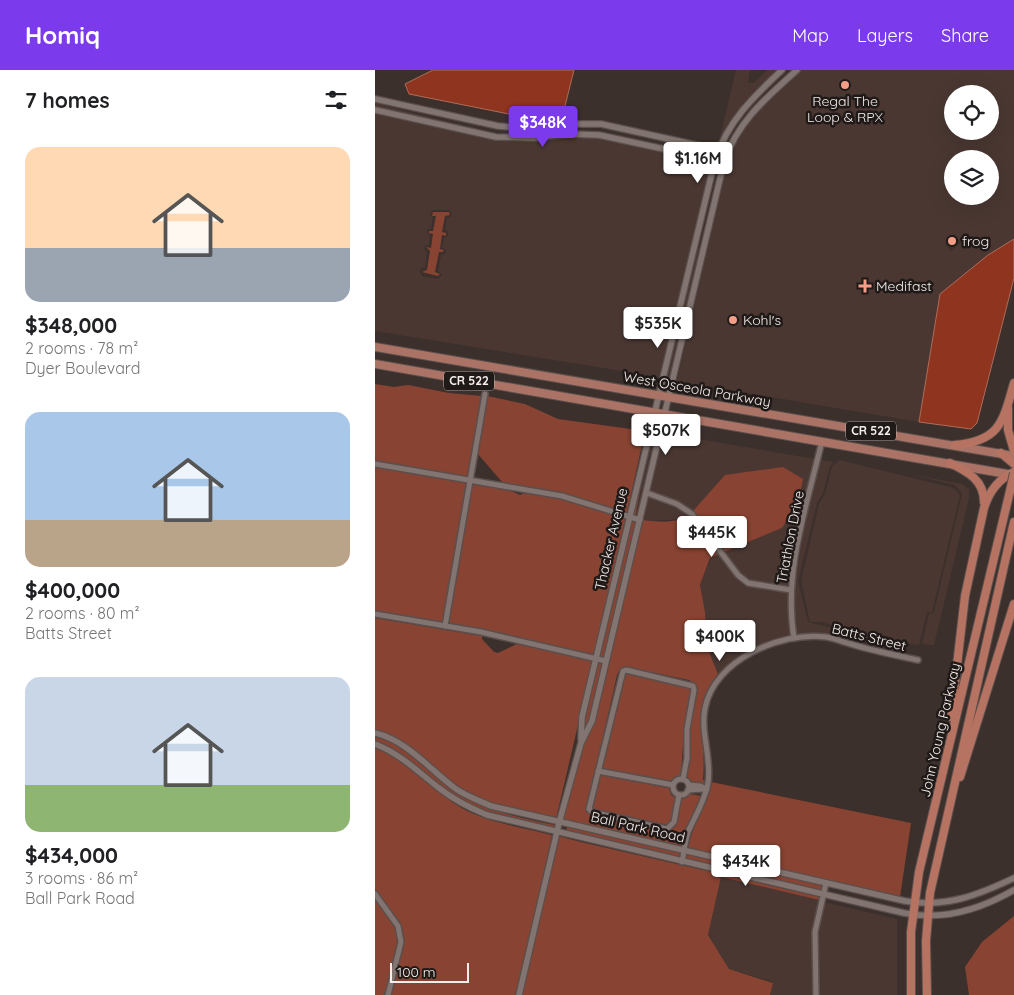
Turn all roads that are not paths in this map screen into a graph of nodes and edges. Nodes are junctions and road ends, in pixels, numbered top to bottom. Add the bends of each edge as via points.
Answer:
1 (783, 70) edge
2 (797, 70) edge
3 (766, 85) junction
4 (773, 92) junction
5 (375, 99) edge
6 (375, 110) edge
7 (484, 124) junction
8 (601, 124) junction
9 (480, 134) junction
10 (599, 135) junction
11 (718, 150) junction
12 (728, 152) junction
13 (715, 160) junction
14 (725, 162) junction
15 (696, 236) junction
16 (707, 238) junction
17 (694, 245) junction
18 (705, 247) junction
19 (375, 347) edge
20 (375, 364) edge
21 (1014, 383) edge
22 (485, 394) dead end
23 (657, 395) junction
24 (670, 396) junction
25 (1008, 404) junction
26 (653, 412) junction
27 (666, 415) junction
28 (822, 441) junction
29 (955, 445) junction
30 (1014, 451) edge
31 (1001, 453) junction
32 (1014, 456) edge
33 (950, 463) junction
34 (375, 464) edge
35 (1012, 471) edge
36 (470, 480) junction
37 (647, 493) junction
38 (984, 508) junction
39 (629, 517) junction
40 (640, 520) junction
41 (1014, 522) edge
42 (614, 581) junction
43 (625, 584) junction
44 (791, 590) junction
45 (1014, 604) edge
46 (375, 614) edge
47 (445, 626) junction
48 (794, 638) junction
49 (597, 659) junction
50 (918, 660) dead end
51 (606, 661) junction
52 (375, 734) edge
53 (951, 739) junction
54 (581, 743) junction
55 (375, 744) edge
56 (598, 771) junction
57 (683, 779) junction
58 (673, 785) junction
59 (689, 787) junction
60 (706, 789) junction
61 (679, 795) junction
62 (559, 823) junction
63 (943, 828) junction
64 (557, 833) junction
65 (685, 850) junction
66 (682, 862) junction
67 (1014, 878) edge
68 (826, 883) junction
69 (1014, 890) edge
70 (375, 894) edge
71 (823, 894) junction
72 (914, 903) junction
73 (928, 904) junction
74 (912, 915) junction
75 (927, 916) junction
76 (388, 995) edge
77 (519, 995) edge
78 (816, 995) edge
79 (911, 995) edge
80 (927, 995) edge

1 - 3 street, Thacker Avenue
2 - 4 street
3 - 4 street
3 - 11 street, Thacker Avenue via 729,126
4 - 12 street via 750,114
5 - 7 street
6 - 9 street
7 - 8 street via 524,128
7 - 9 street
8 - 10 street
8 - 11 street
9 - 10 street via 520,138
10 - 13 street
11 - 12 street
11 - 13 street, Thacker Avenue
12 - 14 street
13 - 14 street
13 - 15 street, Thacker Avenue
14 - 16 street
15 - 16 street
15 - 17 street, Thacker Avenue
16 - 18 street
17 - 18 street
17 - 23 street, Thacker Avenue
18 - 24 street
19 - 23 main road, West Osceola Parkway / CR 522
20 - 26 main road, CR 522
21 - 25 highway
22 - 36 street
23 - 24 main road, West Osceola Parkway / CR 522
23 - 26 street, Thacker Avenue
24 - 27 street
24 - 29 main road, West Osceola Parkway / CR 522
25 - 29 highway via 989,437 974,444
25 - 30 highway via 1008,430
26 - 27 main road, CR 522
26 - 39 street, Thacker Avenue
27 - 28 main road, CR 522
27 - 37 street, Thacker Avenue
28 - 33 main road, CR 522
28 - 44 street, Triathlon Drive via 804,513
29 - 31 main road, West Osceola Parkway / CR 522
31 - 32 main road, West Osceola Parkway / CR 522
31 - 35 highway
33 - 35 main road, CR 522
33 - 38 highway via 967,471 979,482
34 - 36 street
35 - 38 highway via 992,490
35 - 53 highway, John Young Parkway, bridge
36 - 39 street via 562,496
36 - 47 street
37 - 40 street, Thacker Avenue
37 - 44 street via 677,504 691,514 748,584
38 - 53 highway via 965,596
39 - 40 street
39 - 42 street, Thacker Avenue
40 - 43 street, Thacker Avenue
41 - 63 highway, John Young Parkway
42 - 43 street
42 - 49 street, Thacker Avenue
43 - 51 street, Thacker Avenue
44 - 48 street, Triathlon Drive
45 - 63 highway
46 - 47 street
47 - 49 street
48 - 50 street, Batts Street via 824,637
48 - 60 street, Batts Street via 748,653 724,671 715,683 703,719 709,764
49 - 51 street
49 - 54 street, Thacker Avenue via 582,717
51 - 54 street, Thacker Avenue via 592,721
52 - 62 street, Ball Park Road via 385,736 421,758 457,789 491,806
53 - 72 highway, John Young Parkway
54 - 62 street, Thacker Avenue
55 - 64 street, Ball Park Road via 411,764 462,804 487,815
56 - 57 street via 620,675 626,670 693,686
56 - 58 street
56 - 61 street via 589,808 593,812 667,829 674,822
57 - 58 street
57 - 59 street
58 - 61 street
59 - 60 street
59 - 61 street via 686,793
60 - 65 street, Batts Street via 688,833
62 - 64 street, Thacker Avenue
62 - 65 street, Ball Park Road
63 - 73 highway, John Young Parkway
64 - 66 street, Ball Park Road
64 - 77 street, Thacker Avenue
65 - 66 street, Batts Street
65 - 68 street, Ball Park Road
66 - 71 street, Ball Park Road
67 - 73 street, Ball Park Road via 963,899
68 - 71 street
68 - 72 street, Ball Park Road
69 - 75 street, Ball Park Road via 967,910
70 - 76 street via 398,926 401,942
71 - 74 street, Ball Park Road
71 - 78 street via 815,932
72 - 73 street, Ball Park Road
72 - 74 highway, John Young Parkway
73 - 75 highway, John Young Parkway
74 - 75 street, Ball Park Road
74 - 79 highway, John Young Parkway
75 - 80 highway, John Young Parkway

